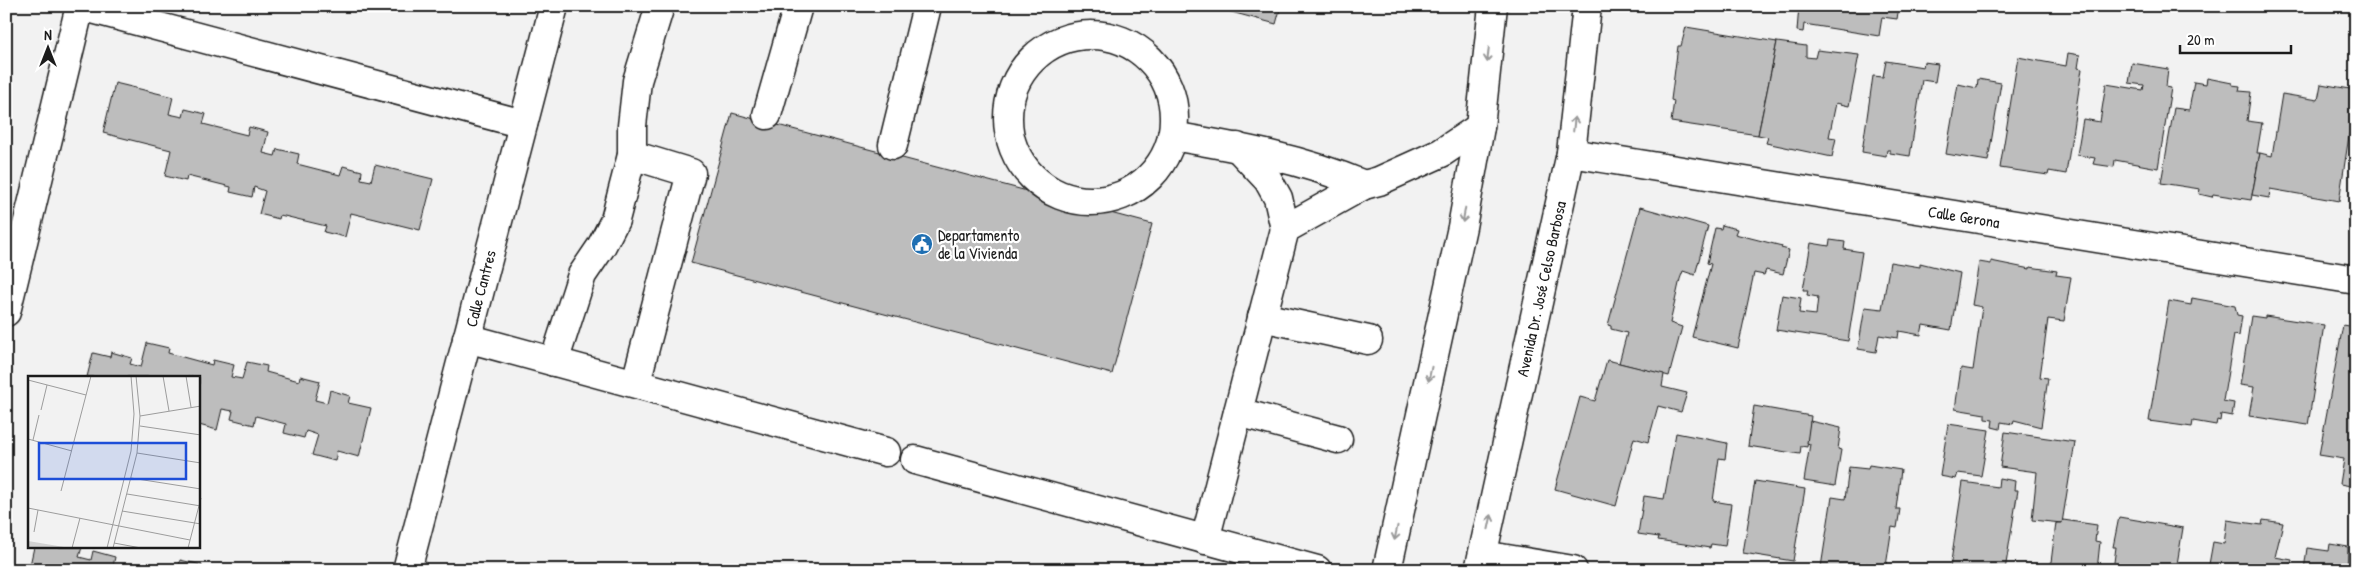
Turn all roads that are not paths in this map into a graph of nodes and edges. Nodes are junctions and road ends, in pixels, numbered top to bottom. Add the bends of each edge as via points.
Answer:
1 (80, 6) edge
2 (554, 6) edge
3 (660, 6) edge
4 (798, 6) edge
5 (928, 6) edge
6 (1493, 6) edge
7 (1587, 6) edge
8 (767, 115) dead end
9 (523, 124) junction
10 (1480, 127) junction
11 (1172, 136) junction
12 (893, 145) dead end
13 (1237, 147) junction
14 (1571, 153) junction
15 (632, 155) junction
16 (1364, 185) junction
17 (1285, 228) junction
18 (2356, 280) edge
19 (6, 312) edge
20 (1262, 317) junction
21 (467, 338) junction
22 (1368, 340) dead end
23 (554, 362) junction
24 (636, 382) junction
25 (1238, 412) junction
26 (1338, 440) dead end
27 (886, 452) dead end
28 (915, 460) dead end
29 (1205, 540) junction
30 (1481, 562) edge
31 (407, 570) edge
32 (1317, 570) edge
33 (1387, 570) edge
34 (1573, 570) edge

1 - 9 street
1 - 19 street
2 - 9 street, Calle Cantres
3 - 15 street via 638,81
4 - 8 street
5 - 12 street
6 -> 10 street
14 -> 7 street, Avenida Dr. José Celso Barbosa
9 - 21 street, Calle Cantres
10 - 16 street via 1441,152
10 -> 33 street via 1462,227
11 - 11 street via 1175,121 1171,93 1158,67 1139,49 1115,37 1089,34 1062,39 1039,52 1021,72 1010,96 1007,122 1012,148 1027,171 1048,189 1075,200 1104,200 1131,191 1154,173 1169,149
11 - 13 street
13 - 16 street via 1327,169
13 - 17 street via 1268,180 1278,198
14 - 18 street, Calle Gerona
30 -> 14 street, Avenida Dr. José Celso Barbosa
15 - 23 street via 615,220 582,274
15 - 24 street via 691,173
16 - 17 street
17 - 20 street
20 - 22 street
20 - 25 street
21 - 23 street
21 - 31 street, Calle Cantres
23 - 24 street
24 - 27 street
25 - 26 street
25 - 29 street
28 - 29 street
29 - 32 street
30 - 34 street

